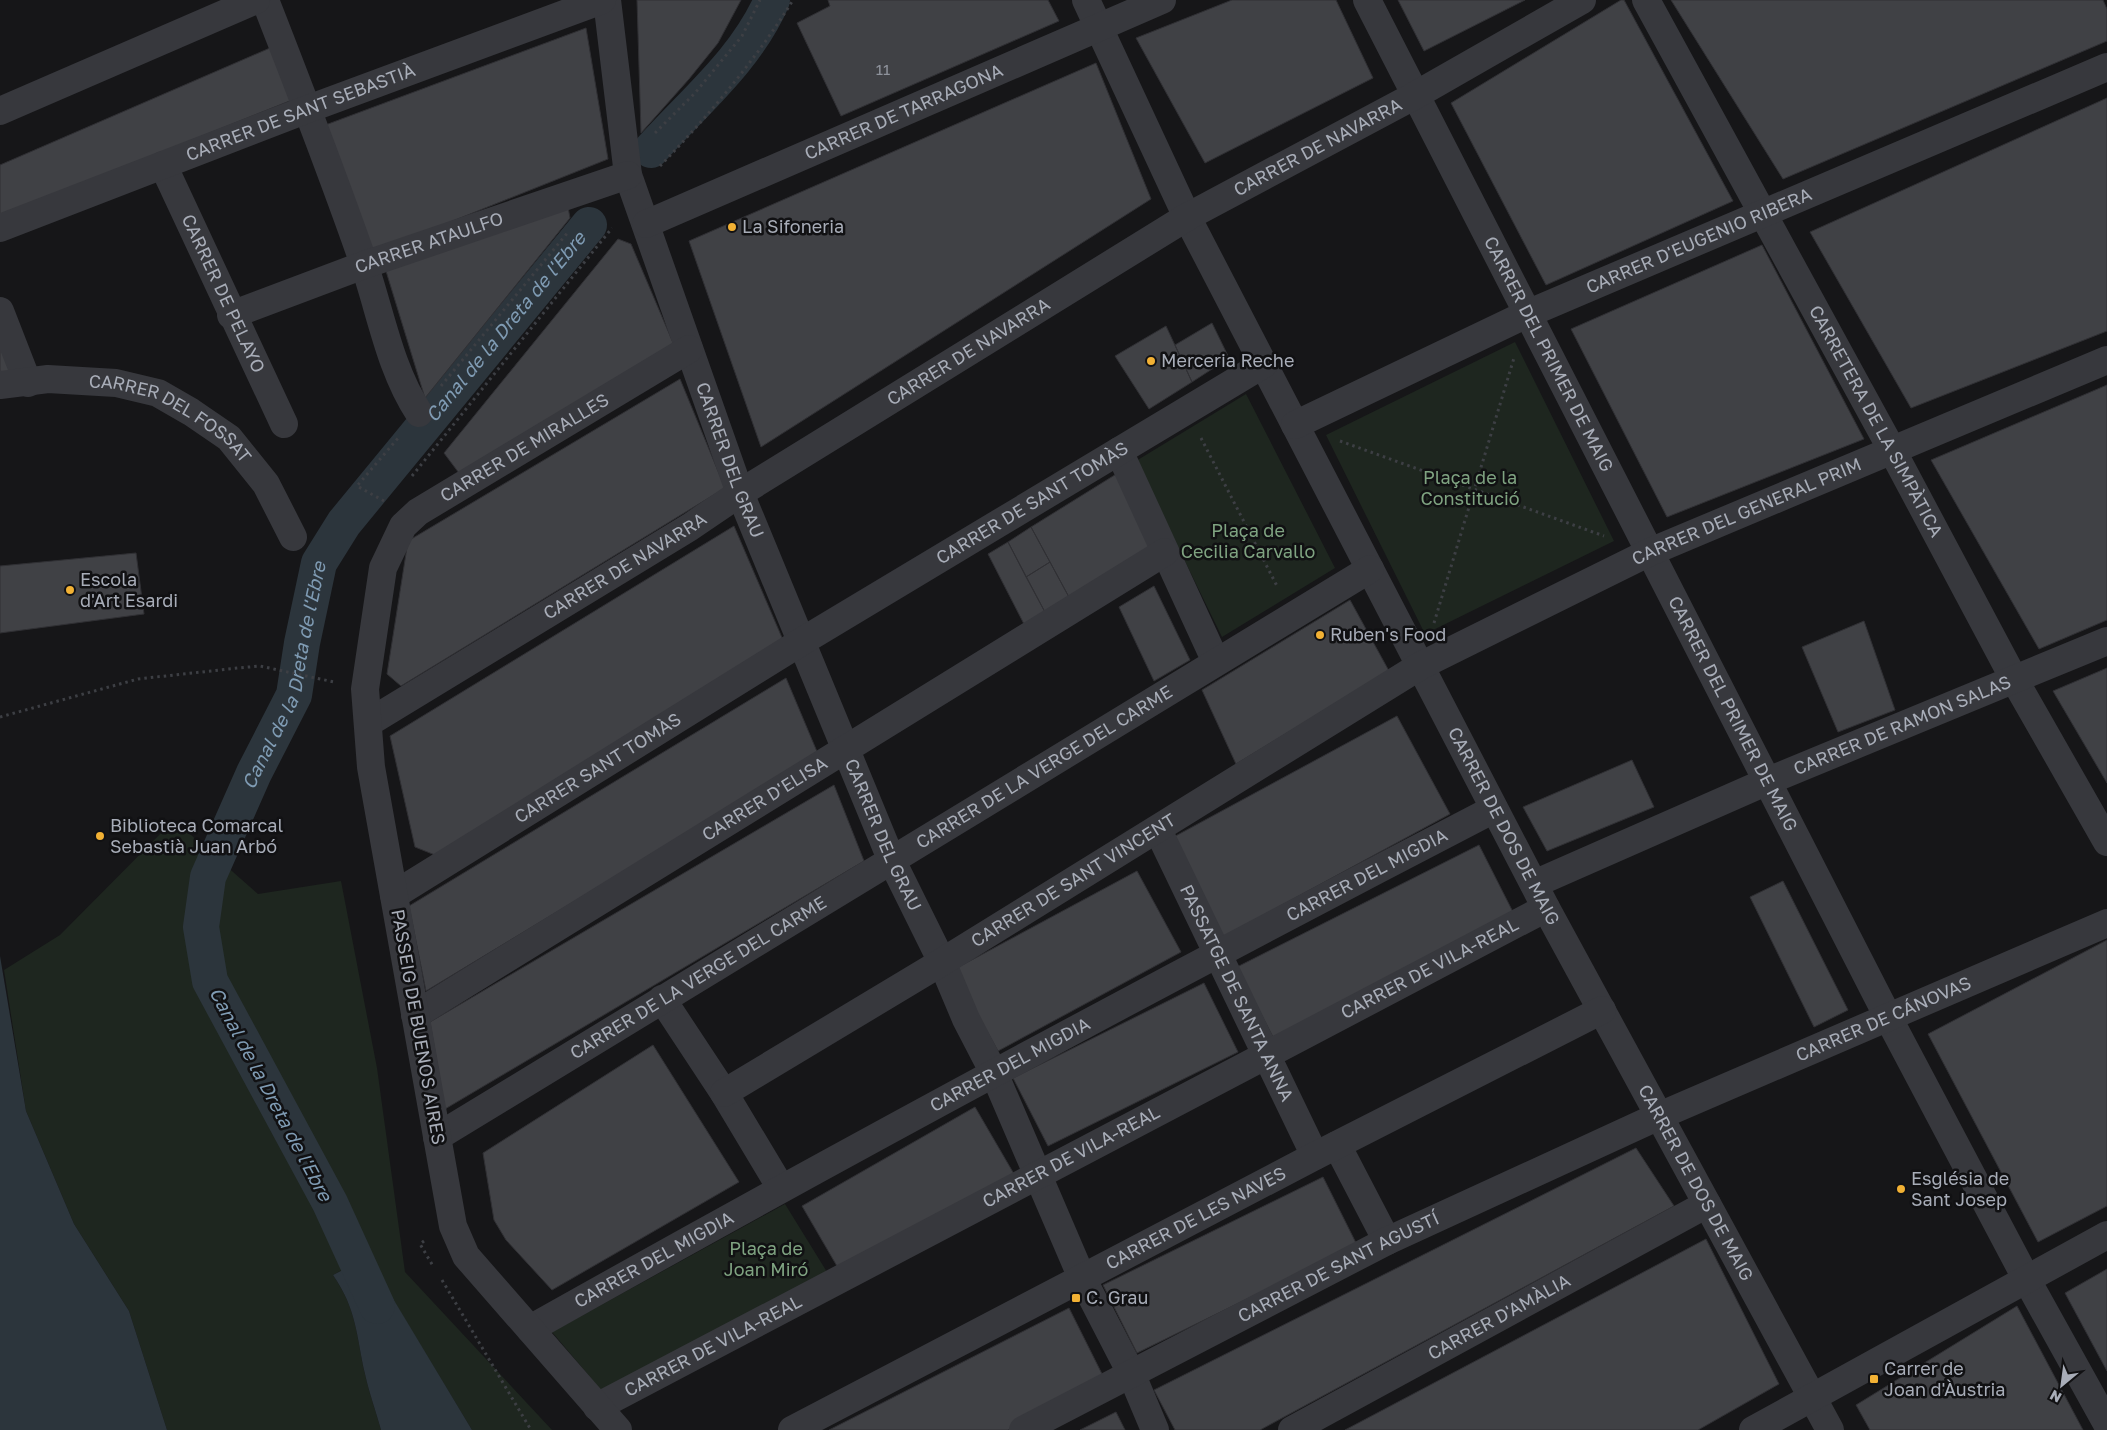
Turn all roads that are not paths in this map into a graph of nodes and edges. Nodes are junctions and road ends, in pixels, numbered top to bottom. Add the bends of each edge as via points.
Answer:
1 (256, 0) edge
2 (264, 0) edge
3 (602, 0) edge
4 (607, 0) edge
5 (1086, 0) edge
6 (1162, 0) edge
7 (1367, 0) edge
8 (1582, 0) edge
9 (1646, 0) edge
10 (1098, 28) junction
11 (2107, 67) edge
12 (1414, 96) junction
13 (308, 109) junction
14 (0, 111) edge
15 (163, 165) junction
16 (630, 177) junction
17 (1762, 214) junction
18 (1187, 217) junction
19 (646, 224) junction
20 (0, 228) edge
21 (364, 265) junction
22 (0, 311) edge
23 (1527, 314) junction
24 (231, 315) junction
25 (690, 349) junction
26 (2107, 360) edge
27 (1264, 364) junction
28 (28, 383) junction
29 (0, 385) edge
30 (419, 413) road end
31 (284, 424) dead end
32 (1295, 425) junction
33 (1892, 450) junction
34 (1119, 451) junction
35 (740, 493) junction
36 (293, 537) dead end
37 (1165, 552) junction
38 (1650, 552) junction
39 (383, 568) joint
40 (1370, 569) junction
41 (2107, 641) edge
42 (801, 642) junction
43 (1216, 662) junction
44 (1420, 666) junction
45 (2014, 679) junction
46 (368, 723) junction
47 (846, 750) junction
48 (1768, 781) junction
49 (1494, 809) junction
50 (1158, 830) junction
51 (2107, 842) edge
52 (892, 859) junction
53 (394, 895) junction
54 (1540, 896) junction
55 (2107, 923) edge
56 (1216, 953) junction
57 (942, 962) junction
58 (662, 999) junction
59 (1602, 1010) junction
60 (415, 1015) junction
61 (1888, 1019) junction
62 (1266, 1053) junction
63 (994, 1073) junction
64 (724, 1093) junction
65 (1659, 1116) junction
66 (437, 1137) junction
67 (1326, 1150) junction
68 (1038, 1176) junction
69 (781, 1188) junction
70 (1707, 1204) junction
71 (2107, 1235) edge
72 (1387, 1241) junction
73 (1082, 1278) junction
74 (2027, 1280) junction
75 (530, 1329) junction
76 (1131, 1373) junction
77 (1811, 1398) junction
78 (597, 1406) junction
79 (2107, 1424) edge
80 (618, 1430) edge
81 (792, 1430) edge
82 (1022, 1430) edge
83 (1155, 1430) edge
84 (1292, 1430) edge
85 (1753, 1430) edge
86 (1830, 1430) edge

1 - 14 street
2 - 13 street
3 - 13 street, CARRER DE SANT SEBASTIÀ
4 - 16 street, CARRER DEL GRAU
5 - 10 street, CARRER DE DOS DE MAIG
6 - 10 street, CARRER DE TARRAGONA
7 - 12 street, CARRER DEL PRIMER DE MAIG
8 - 12 street, CARRER DE NAVARRA
9 - 17 street, CARRETERA DE LA SIMPÀTICA
10 - 18 street, CARRER DE DOS DE MAIG
10 - 19 street, CARRER DE TARRAGONA
11 - 17 street, CARRER D'EUGENIO RIBERA
12 - 18 street, CARRER DE NAVARRA
12 - 23 street, CARRER DEL PRIMER DE MAIG
13 - 15 street, CARRER DE SANT SEBASTIÀ
13 - 21 street
15 - 20 street, CARRER DE SANT SEBASTIÀ
15 - 24 street, CARRER DE PELAYO
16 - 19 street, CARRER DEL GRAU
16 - 21 street, CARRER ATAULFO
17 - 23 street, CARRER D'EUGENIO RIBERA
17 - 33 street, CARRETERA DE LA SIMPÀTICA
18 - 27 street, CARRER DE DOS DE MAIG
18 - 35 street, CARRER DE NAVARRA
19 - 25 street, CARRER DEL GRAU
21 - 24 street, CARRER ATAULFO
21 - 30 street via 405,391
22 - 28 street
23 - 32 street, CARRER D'EUGENIO RIBERA
23 - 38 street, CARRER DEL PRIMER DE MAIG
24 - 31 street, CARRER DE PELAYO
25 - 35 street, CARRER DEL GRAU
25 - 39 street, CARRER DE MIRALLES via 418,512 403,526
26 - 33 street, CARRER DEL GENERAL PRIM
27 - 32 street, CARRER DE DOS DE MAIG
27 - 34 street, CARRER DE SANT TOMÀS
28 - 29 street, CARRER DEL FOSSAT
28 - 36 street, CARRER DEL FOSSAT via 48,379 116,383 158,393 192,412 229,438 266,484
32 - 40 street, CARRER DE DOS DE MAIG
33 - 38 street, CARRER DEL GENERAL PRIM
33 - 45 street, CARRETERA DE LA SIMPÀTICA
34 - 37 street
34 - 42 street, CARRER DE SANT TOMÀS
35 - 42 street, CARRER DEL GRAU
35 - 46 street, CARRER DE NAVARRA via 690,527
37 - 43 street
37 - 47 street, CARRER D'ELISA
38 - 44 street, CARRER DEL GENERAL PRIM
38 - 48 street, CARRER DEL PRIMER DE MAIG
39 - 46 street, PASSEIG DE BUENOS AIRES via 365,689
40 - 43 street, CARRER DE LA VERGE DEL CARME
40 - 44 street, CARRER DE DOS DE MAIG
41 - 45 street, CARRER DE RAMON SALAS
42 - 47 street, CARRER DEL GRAU
42 - 53 street, CARRER SANT TOMÀS
43 - 52 street, CARRER DE LA VERGE DEL CARME
44 - 49 street, CARRER DE DOS DE MAIG
44 - 50 street, CARRER DE SANT VINCENT
45 - 48 street, CARRER DE RAMON SALAS
45 - 51 street, CARRETERA DE LA SIMPÀTICA
46 - 53 street, PASSEIG DE BUENOS AIRES via 371,767
47 - 52 street, CARRER DEL GRAU
47 - 60 street, CARRER D'ELISA
48 - 54 street, CARRER DE RAMON SALAS
48 - 61 street, CARRER DEL PRIMER DE MAIG
49 - 54 street, CARRER DE DOS DE MAIG
49 - 56 street, CARRER DEL MIGDIA
50 - 56 street, PASSATGE DE SANTA ANNA
50 - 57 street, CARRER DE SANT VINCENT
52 - 57 street, CARRER DEL GRAU
52 - 58 street, CARRER DE LA VERGE DEL CARME
53 - 60 street, PASSEIG DE BUENOS AIRES
54 - 59 street, CARRER DE DOS DE MAIG
54 - 62 street, CARRER DE VILA-REAL
55 - 61 street, CARRER DE CÁNOVAS
56 - 62 street, PASSATGE DE SANTA ANNA
56 - 63 street, CARRER DEL MIGDIA
57 - 63 street, CARRER DEL GRAU
57 - 64 street, CARRER DE SANT VINCENT
58 - 64 street
58 - 66 street, CARRER DE LA VERGE DEL CARME
59 - 65 street, CARRER DE DOS DE MAIG
59 - 67 street, CARRER DE LES NAVES
60 - 66 street, PASSEIG DE BUENOS AIRES
61 - 65 street, CARRER DE CÁNOVAS
61 - 74 street, CARRER DEL PRIMER DE MAIG
62 - 67 street, PASSATGE DE SANTA ANNA
62 - 68 street, CARRER DE VILA-REAL
63 - 68 street, CARRER DEL GRAU
63 - 69 street, CARRER DEL MIGDIA
64 - 69 street
65 - 70 street, CARRER DE DOS DE MAIG
65 - 72 street, CARRER DE SANT AGUSTÍ
66 - 75 street, PASSEIG DE BUENOS AIRES via 453,1226 466,1256
67 - 72 street, PASSATGE DE SANTA ANNA
67 - 73 street, CARRER DE LES NAVES
68 - 73 street, CARRER DEL GRAU
68 - 78 street, CARRER DE VILA-REAL
69 - 75 street, CARRER DEL MIGDIA
70 - 77 street, CARRER DE DOS DE MAIG
70 - 84 street, CARRER D'AMÀLIA
71 - 74 street
72 - 76 street, CARRER DE SANT AGUSTÍ
73 - 76 street, CARRER DEL GRAU
73 - 81 street, CARRER DE LES NAVES
74 - 77 street
74 - 79 street, CARRER DEL PRIMER DE MAIG
75 - 78 street, PASSEIG DE BUENOS AIRES
76 - 82 street, CARRER DE SANT AGUSTÍ
76 - 83 street, CARRER DEL GRAU
77 - 85 street
77 - 86 street, CARRER DE DOS DE MAIG
78 - 80 street, PASSEIG DE BUENOS AIRES

